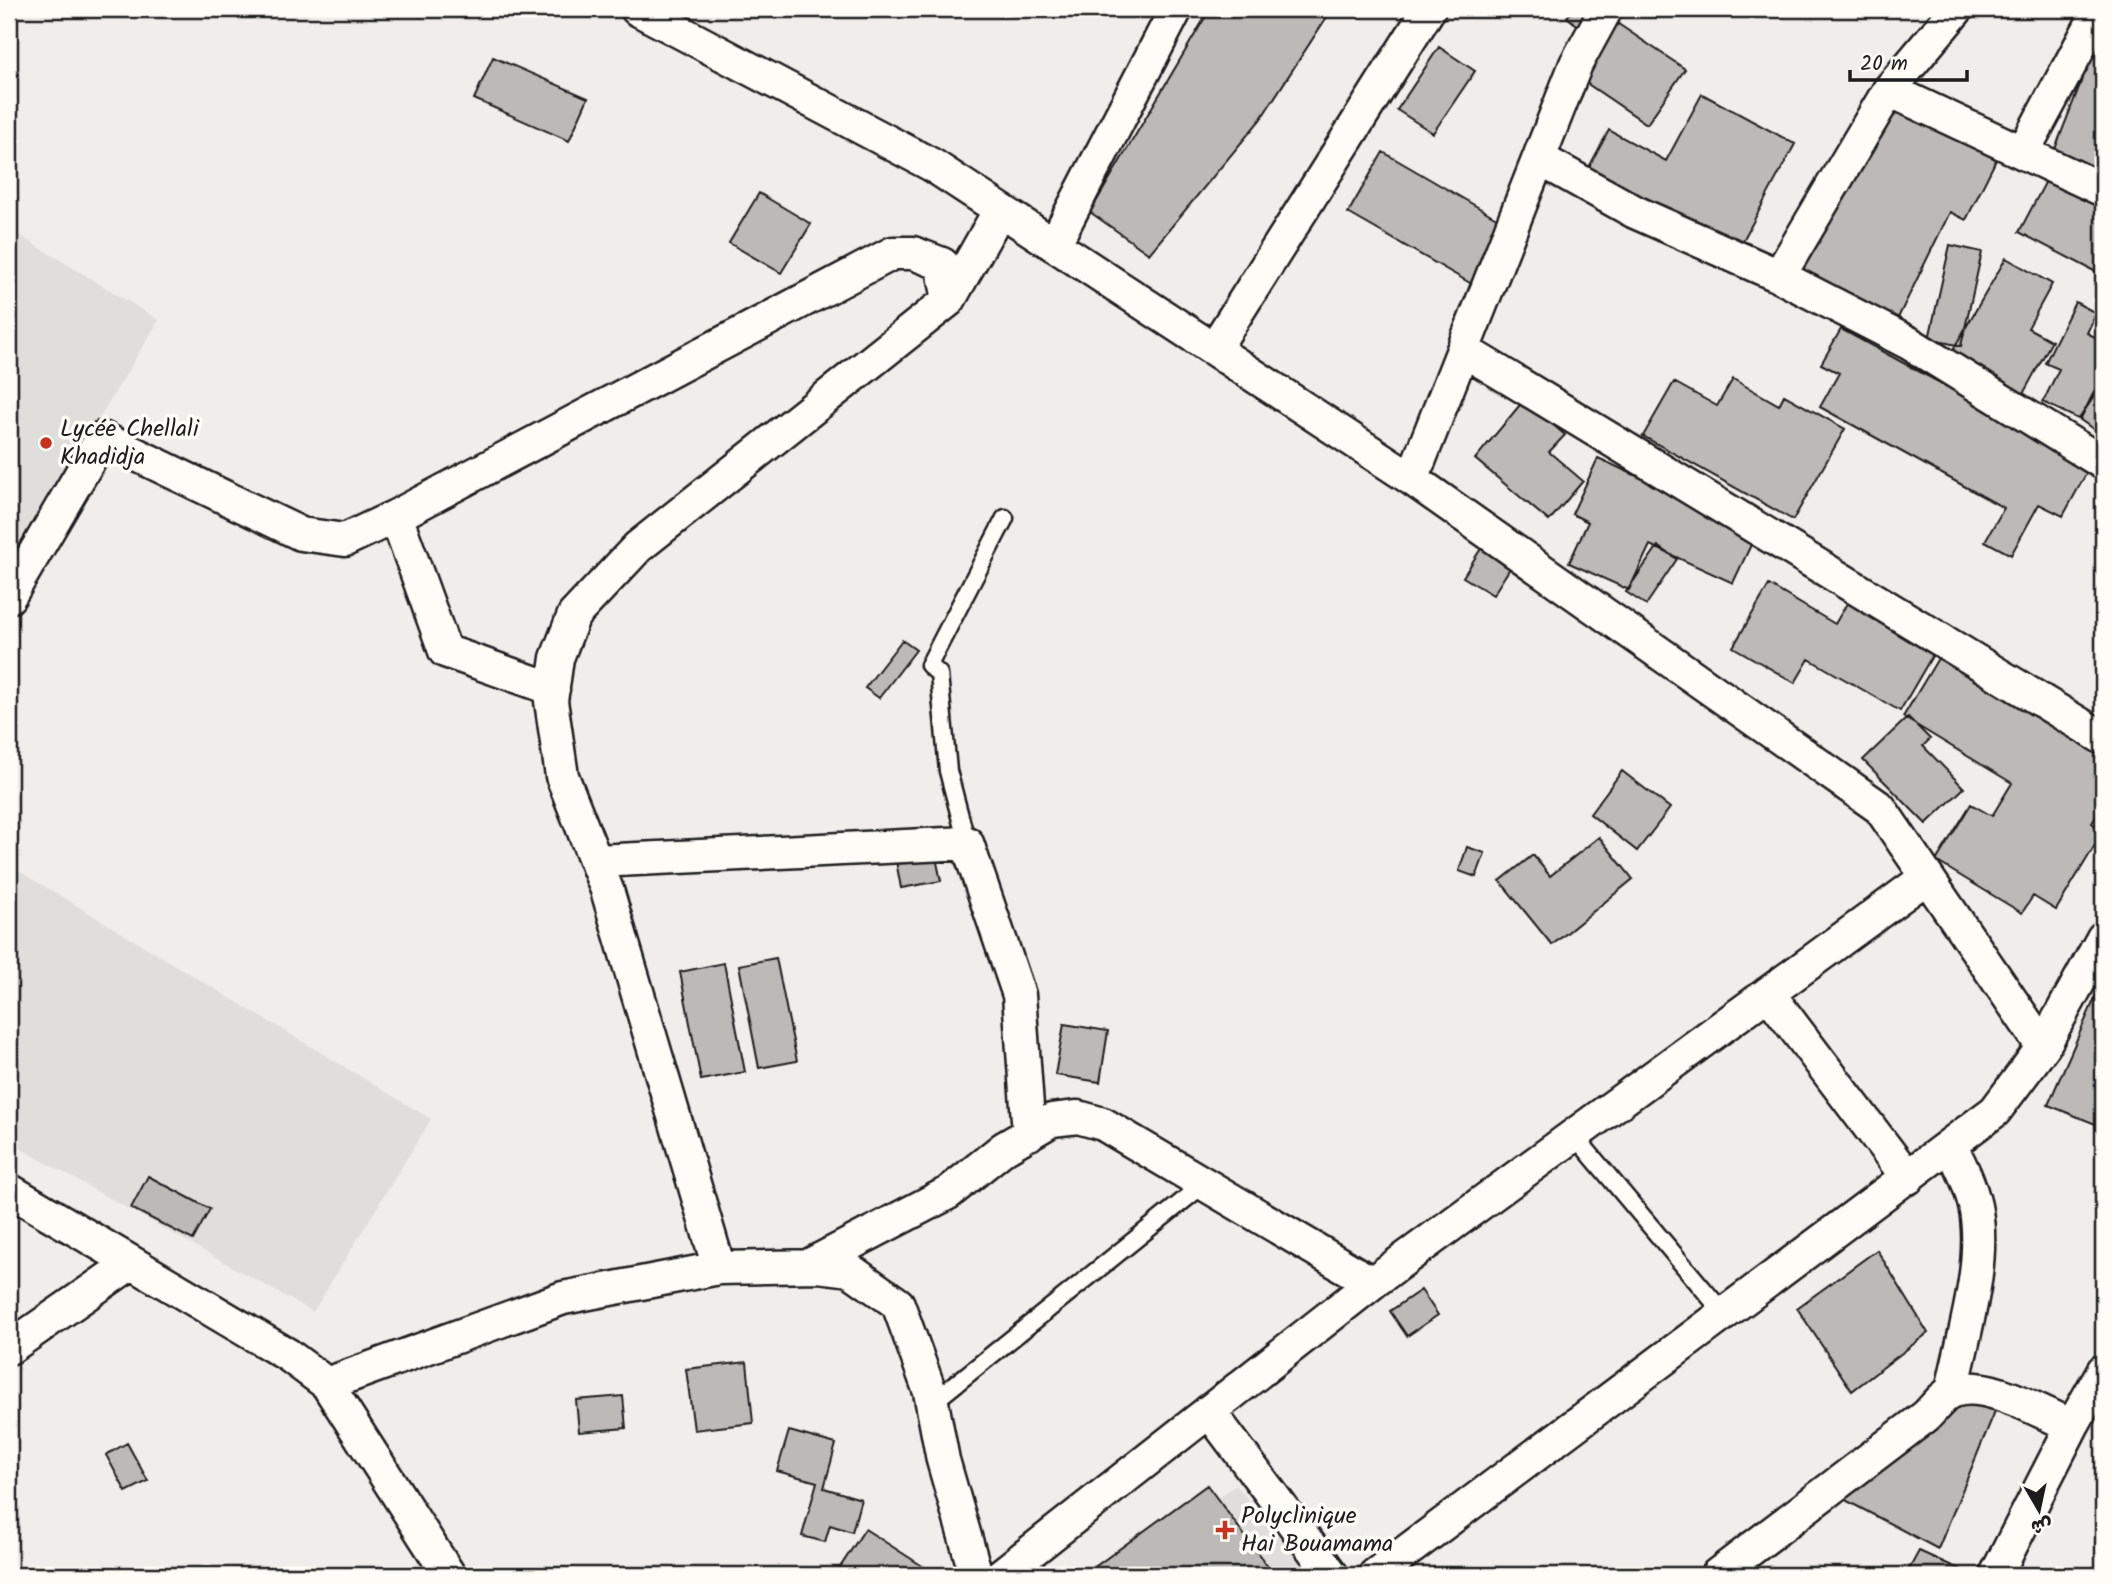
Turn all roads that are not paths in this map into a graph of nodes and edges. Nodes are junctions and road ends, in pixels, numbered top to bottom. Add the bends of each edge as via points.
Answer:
1 (637, 9) edge
2 (1175, 9) edge
3 (1429, 9) edge
4 (1606, 9) edge
5 (1957, 9) edge
6 (2100, 9) edge
7 (1889, 90) junction
8 (2023, 152) junction
9 (1540, 159) junction
10 (2103, 190) edge
11 (1000, 210) junction
12 (1054, 245) junction
13 (1779, 276) junction
14 (949, 300) junction
15 (1214, 349) junction
16 (1463, 350) junction
17 (2103, 463) edge
18 (1412, 479) junction
19 (396, 516) junction
20 (1005, 518) dead end
21 (9, 597) edge
22 (552, 689) junction
23 (2103, 738) edge
24 (967, 843) junction
25 (596, 861) junction
26 (1927, 877) junction
27 (2103, 938) edge
28 (1768, 993) junction
29 (2043, 1047) junction
30 (1029, 1134) junction
31 (1574, 1135) junction
32 (1951, 1146) junction
33 (1908, 1178) junction
34 (1204, 1184) junction
35 (9, 1190) edge
36 (131, 1263) junction
37 (806, 1267) junction
38 (719, 1268) junction
39 (1372, 1283) junction
40 (1725, 1315) junction
41 (9, 1348) edge
42 (2103, 1371) edge
43 (327, 1384) junction
44 (1952, 1391) junction
45 (932, 1403) junction
46 (1209, 1411) junction
47 (2072, 1426) junction
48 (449, 1575) edge
49 (976, 1575) edge
50 (1002, 1575) edge
51 (1332, 1575) edge
52 (1375, 1575) edge
53 (1717, 1575) edge
54 (1996, 1575) edge

1 - 11 street via 932,165
2 - 12 street
3 - 15 street
4 - 9 street via 1576,64
5 - 7 street
6 - 8 street
7 - 8 street
7 - 13 street
8 - 10 street
9 - 13 street via 1635,212
9 - 16 street
11 - 12 street
11 - 14 street
12 - 15 street
13 - 17 street via 1909,343
14 - 19 street via 942,264 913,253 893,253
14 - 22 street via 638,547 574,615 557,657
15 - 18 street
16 - 18 street
16 - 23 street
18 - 26 street via 1880,808
19 - 21 street via 345,540 301,534 102,438
19 - 22 street via 445,651
20 - 24 lane via 929,665 939,674 948,771
22 - 25 street via 562,776
24 - 25 street
24 - 30 street via 1019,995
25 - 38 street
26 - 28 street
26 - 29 street
27 - 29 street
28 - 31 street
28 - 33 street
29 - 32 street via 1995,1111
30 - 34 street via 1052,1120 1077,1117 1103,1124
30 - 37 street via 1004,1148 948,1194
31 - 39 street
31 - 40 lane
32 - 33 street
32 - 44 street via 1975,1207 1978,1240
33 - 40 street
34 - 39 street
34 - 45 lane
35 - 36 street
36 - 41 street
36 - 43 street via 288,1355
37 - 38 street
37 - 45 street via 850,1270 898,1304
38 - 43 street via 563,1298
39 - 46 street
40 - 52 street
42 - 47 street
43 - 48 street
44 - 47 street via 1994,1392
44 - 53 street via 1926,1416
45 - 49 street via 943,1461
46 - 50 street
46 - 51 street
47 - 54 street

